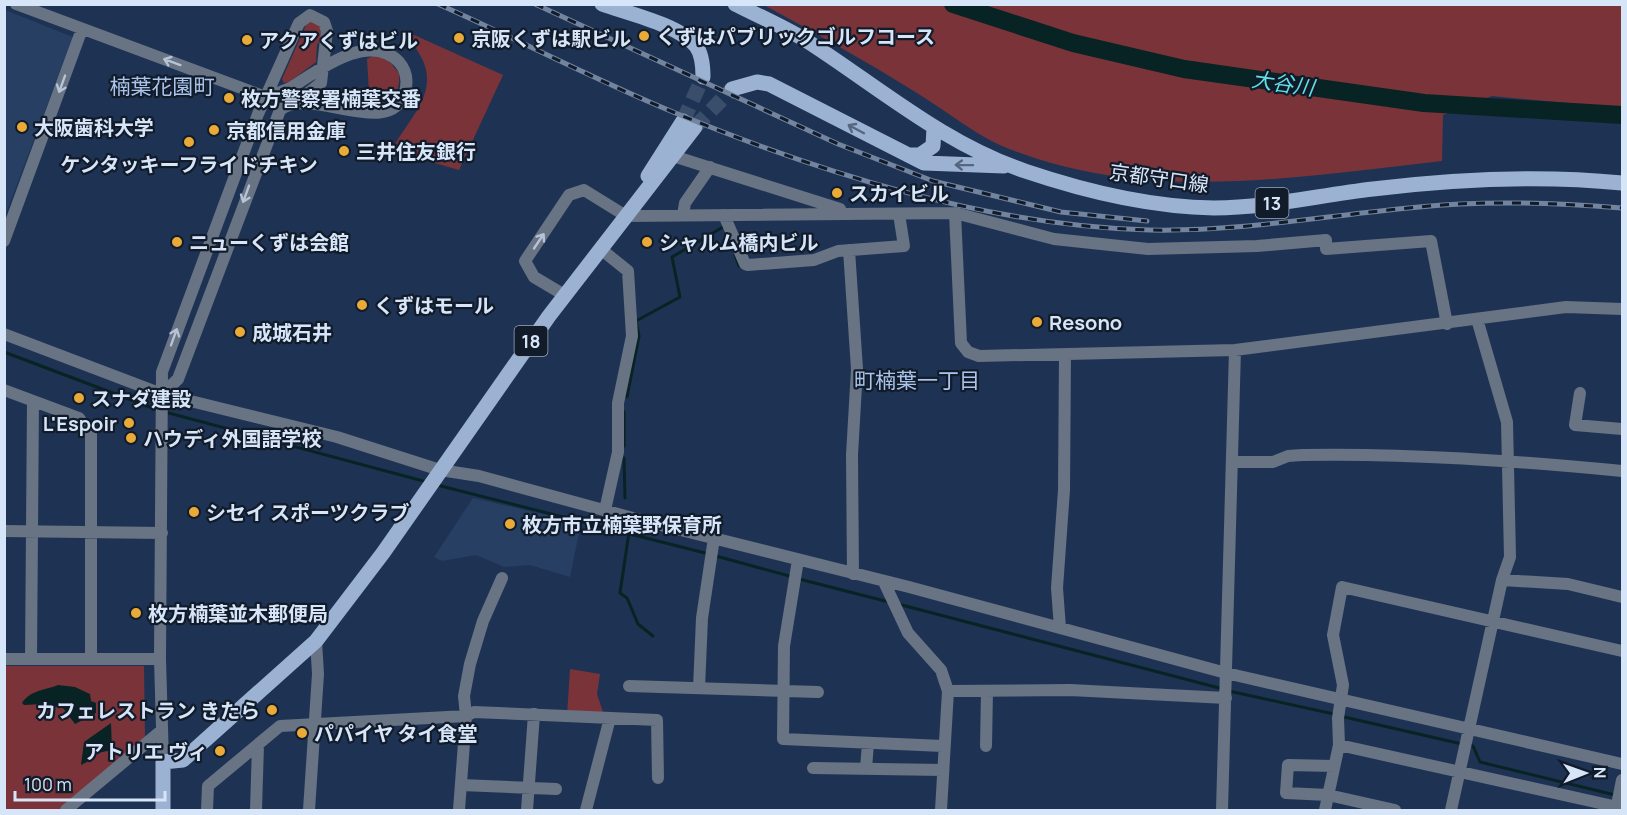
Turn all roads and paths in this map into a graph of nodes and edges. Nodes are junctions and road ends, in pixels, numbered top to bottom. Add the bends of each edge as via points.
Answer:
1 (16, 4) edge
2 (602, 4) edge
3 (735, 4) edge
4 (82, 29) junction
5 (324, 67) junction
6 (703, 77) tunnel mouth
7 (732, 90) tunnel mouth
8 (266, 97) junction
9 (298, 101) junction
10 (934, 128) junction
11 (908, 155) junction
12 (673, 156) junction
13 (710, 167) junction
14 (1021, 170) junction
15 (1623, 183) edge
16 (955, 213) junction
17 (842, 214) junction
18 (899, 214) junction
19 (683, 215) junction
20 (724, 215) junction
21 (626, 216) junction
22 (4, 241) edge
23 (602, 250) junction
24 (849, 250) junction
25 (566, 296) junction
26 (1623, 309) edge
27 (1477, 319) junction
28 (1447, 324) junction
29 (4, 334) edge
30 (1234, 350) junction
31 (1065, 355) junction
32 (4, 390) edge
33 (162, 394) junction
34 (1582, 400) dead end
35 (33, 401) junction
36 (1623, 429) edge
37 (1507, 460) junction
38 (1232, 462) junction
39 (440, 470) junction
40 (1623, 471) edge
41 (605, 510) junction
42 (4, 531) edge
43 (32, 532) junction
44 (92, 532) junction
45 (162, 533) junction
46 (714, 538) junction
47 (798, 560) junction
48 (853, 574) junction
49 (502, 578) dead end
50 (1502, 580) junction
51 (884, 582) junction
52 (1623, 597) edge
53 (1493, 621) junction
54 (1060, 628) junction
55 (316, 641) junction
56 (1623, 651) edge
57 (4, 659) edge
58 (32, 659) junction
59 (91, 659) junction
60 (160, 659) junction
61 (1226, 673) junction
62 (629, 686) dead end
63 (699, 688) junction
64 (784, 691) junction
65 (948, 691) junction
66 (987, 691) junction
67 (818, 692) dead end
68 (1226, 698) junction
69 (1341, 699) junction
70 (534, 714) junction
71 (466, 716) junction
72 (610, 718) junction
73 (314, 724) junction
74 (1469, 729) junction
75 (162, 730) junction
76 (868, 743) junction
77 (258, 745) junction
78 (1339, 745) junction
79 (944, 746) junction
80 (986, 746) dead end
81 (163, 762) junction
82 (1623, 764) edge
83 (1334, 766) junction
84 (813, 768) dead end
85 (867, 769) junction
86 (943, 770) junction
87 (1460, 772) junction
88 (658, 778) dead end
89 (1623, 780) edge
90 (461, 785) junction
91 (529, 788) junction
92 (556, 789) dead end
93 (1328, 795) junction
94 (1618, 809) edge
95 (66, 810) edge
96 (162, 810) edge
97 (207, 810) edge
98 (256, 810) edge
99 (309, 810) edge
100 (459, 810) edge
101 (527, 810) edge
102 (586, 810) edge
103 (941, 810) edge
104 (1222, 810) edge
105 (1325, 810) edge
106 (1395, 810) edge
107 (1451, 810) edge

1 - 4 street
2 - 6 main road via 679,33 696,46
3 - 10 main road, 京都守口線 / 13 via 804,39
8 -> 4 street
4 -> 22 street
5 - 8 street via 290,88
5 - 8 street via 324,22 307,16 299,23
5 - 9 street via 321,83
5 - 9 street via 363,51 388,54 404,67 404,95 391,109 373,114
11 -> 7 main road via 769,84 747,84
33 -> 8 street via 162,372
9 -> 33 street via 287,104 274,120 178,379
10 - 11 main road via 933,146 920,155
10 - 14 main road, 京都守口線 / 13
14 -> 11 main road via 997,164 924,163
12 - 13 street
12 - 21 main road, 18
12 - 21 main road, 18 via 689,124 660,155
13 - 17 street via 815,199 840,209
13 - 19 street via 685,203
14 - 15 main road, 京都守口線 / 13 via 1156,203 1214,208 1434,184 1585,179
16 - 18 street
16 - 28 street via 1054,239 1148,249 1326,240 1326,249 1431,241
16 - 31 street via 962,342 968,352 979,356
17 - 18 street
17 - 20 street
18 - 24 street via 904,246
19 - 20 street
19 - 21 street
20 - 24 street via 748,265 814,260
21 - 23 main road, 18
25 -> 21 street via 534,277 525,261 569,195 584,190
23 - 25 main road, 18
23 - 41 street via 628,271 632,336 618,402 618,452
24 - 48 street via 857,369 852,455
25 - 39 main road, 18
26 - 27 street via 1566,307
27 - 28 street
27 - 37 street via 1507,422
28 - 30 street
29 - 33 street
30 - 31 street
30 - 38 street
31 - 54 street via 1064,490 1057,588
32 - 35 street
33 - 39 street via 337,437
33 - 45 street
34 - 36 street via 1575,425
35 - 43 street
35 - 44 street via 79,418 91,434
37 - 38 street via 1323,454 1288,456 1273,462
37 - 40 street
37 - 50 street via 1510,557
38 - 61 street
39 - 41 street via 478,476
39 - 55 main road, 18
41 - 46 street
42 - 43 street
43 - 44 street
43 - 58 street
44 - 45 street
44 - 59 street
45 - 60 street
46 - 47 street
46 - 63 street via 702,618
47 - 48 street
47 - 64 street via 784,646
48 - 51 street
49 - 71 street via 470,664 464,696
50 - 52 street via 1568,584
50 - 53 street
51 - 54 street
51 - 65 street via 908,633 941,670
53 - 56 street
53 - 69 street via 1342,587 1333,635 1343,685
53 - 74 street
54 - 61 street
55 - 73 street
55 - 81 main road, 18 via 183,760
57 - 58 street
58 - 59 street
59 - 60 street
60 - 75 street
61 - 68 street
61 - 69 street
62 - 63 street
63 - 64 street
64 - 67 street
64 - 76 street via 783,739
65 - 66 street
65 - 79 street
66 - 68 street via 1070,690
66 - 80 street
68 - 104 street
69 - 74 street
69 - 78 street
70 - 71 street via 474,712
70 - 72 street
70 - 91 street
71 - 73 street
71 - 90 street
72 - 88 street via 657,720
72 - 102 street
73 - 77 street via 280,726
73 - 99 street
74 - 82 street
74 - 87 street
75 - 81 street
75 - 95 street
76 - 79 street
76 - 85 street
77 - 97 street via 208,786
77 - 98 street
78 - 83 street
78 - 87 street
79 - 86 street
81 - 96 main road
83 - 93 street
83 - 93 street via 1288,765 1286,793
84 - 85 street
85 - 86 street
86 - 103 street
87 - 94 street
87 - 107 street
89 - 94 street
90 - 91 street
90 - 100 street
91 - 92 street
91 - 101 street
93 - 105 street
93 - 106 street

